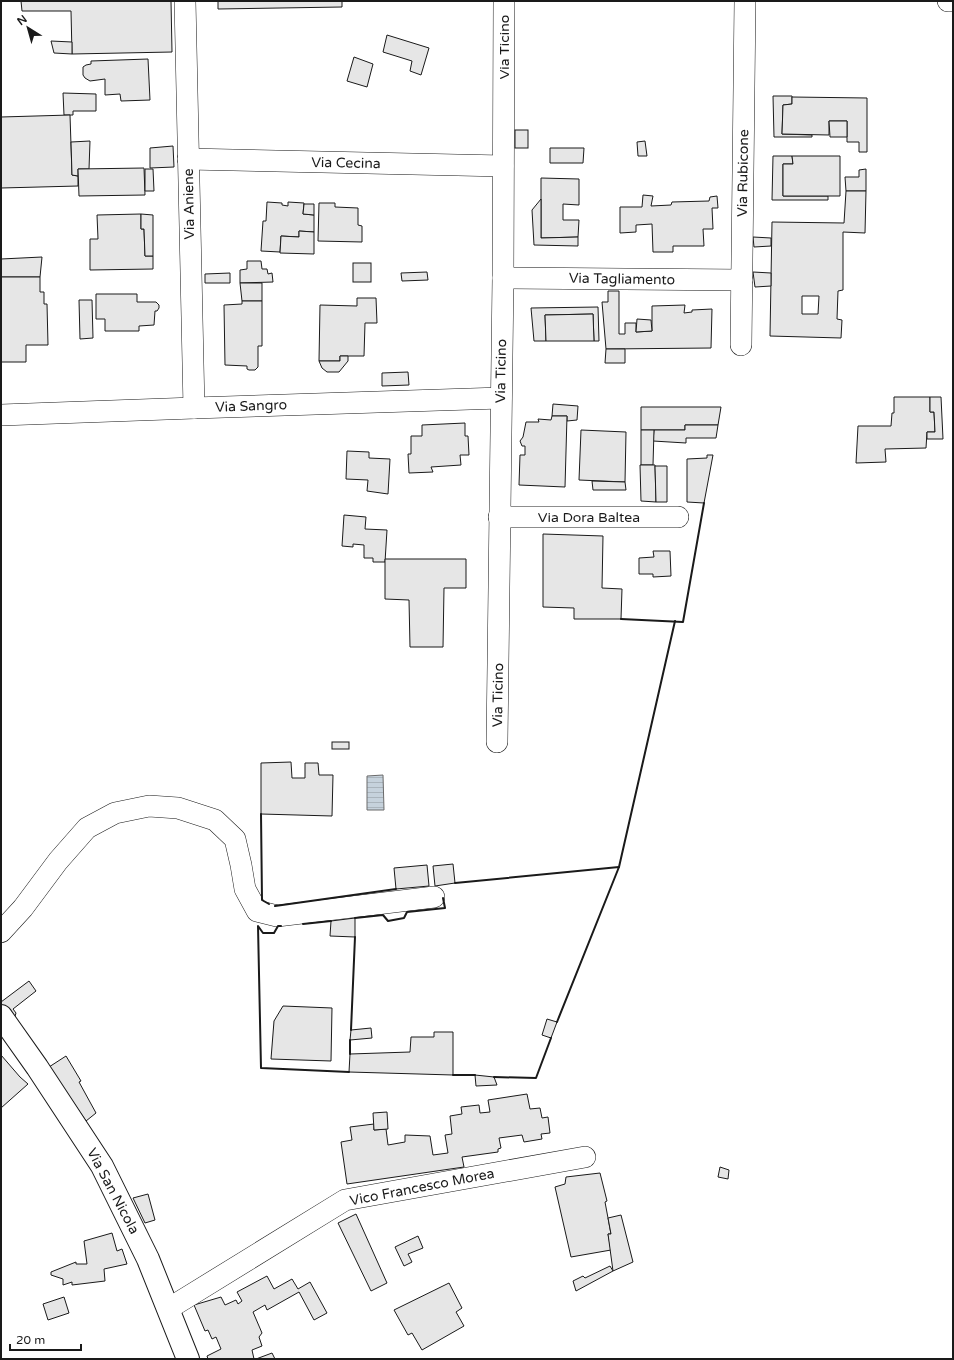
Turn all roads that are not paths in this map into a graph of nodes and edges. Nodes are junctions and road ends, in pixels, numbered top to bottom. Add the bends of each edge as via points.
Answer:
1 (185, 1) edge
2 (504, 1) edge
3 (745, 1) edge
4 (948, 1) edge
5 (953, 1) edge
6 (188, 159) junction
7 (503, 166) junction
8 (503, 278) junction
9 (742, 280) junction
10 (741, 344) dead end
11 (501, 398) junction
12 (194, 408) junction
13 (1, 415) edge
14 (499, 517) junction
15 (678, 517) dead end
16 (497, 742) dead end
17 (434, 897) dead end
18 (1, 932) edge
19 (1, 1016) edge
20 (585, 1157) dead end
21 (168, 1309) junction
22 (188, 1359) edge

1 - 6 street, Via Aniene
2 - 7 street, Via Ticino
3 - 9 street, Via Rubicone
4 - 5 street
6 - 7 street, Via Cecina
6 - 12 street, Via Aniene
7 - 8 street, Via Ticino
8 - 9 street, Via Tagliamento
8 - 11 street, Via Ticino
9 - 10 street, Via Rubicone
11 - 12 street, Via Sangro
11 - 14 street, Via Ticino
12 - 13 street, Via Sangro
14 - 15 street, Via Dora Baltea
14 - 16 street, Via Ticino
17 - 18 street via 277,916 257,911 244,889 235,839 214,820 178,808 149,806 115,813 87,828
19 - 21 street, Via San Nicola via 102,1166 148,1259
20 - 21 street, Vico Francesco Morea via 345,1200
21 - 22 street, Via San Nicola

